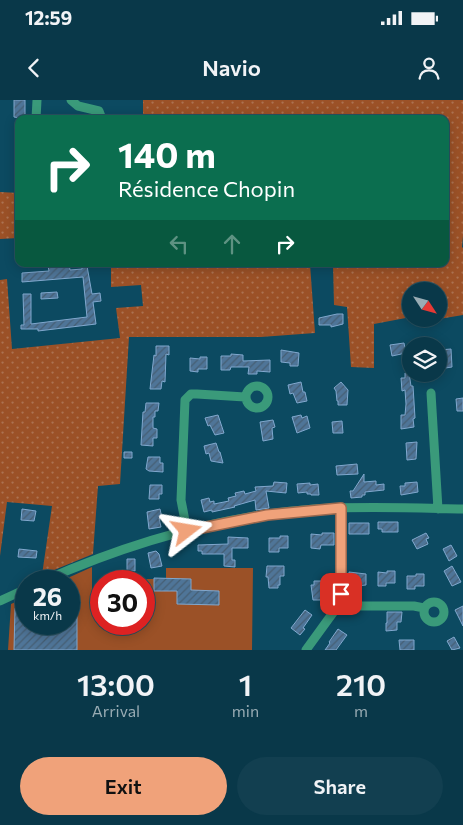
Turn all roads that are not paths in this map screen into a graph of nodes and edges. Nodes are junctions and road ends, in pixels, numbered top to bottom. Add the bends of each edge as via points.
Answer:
1 (37, 100) edge
2 (71, 100) edge
3 (36, 115) edge
4 (100, 115) edge
5 (431, 393) dead end
6 (245, 396) dead end
7 (341, 508) junction
8 (438, 509) junction
9 (463, 509) edge
10 (187, 531) junction
11 (69, 570) edge
12 (15, 594) edge
13 (343, 599) junction
14 (0, 601) edge
15 (424, 608) dead end
16 (306, 650) edge

1 - 3 street
2 - 4 street via 78,106 98,111
5 - 8 street
6 - 10 street via 191,394 186,400 181,500
7 - 8 street
7 - 10 street via 267,515
7 - 13 street via 340,591
8 - 9 street
10 - 11 street
12 - 14 street
13 - 15 street via 357,606
13 - 16 street

